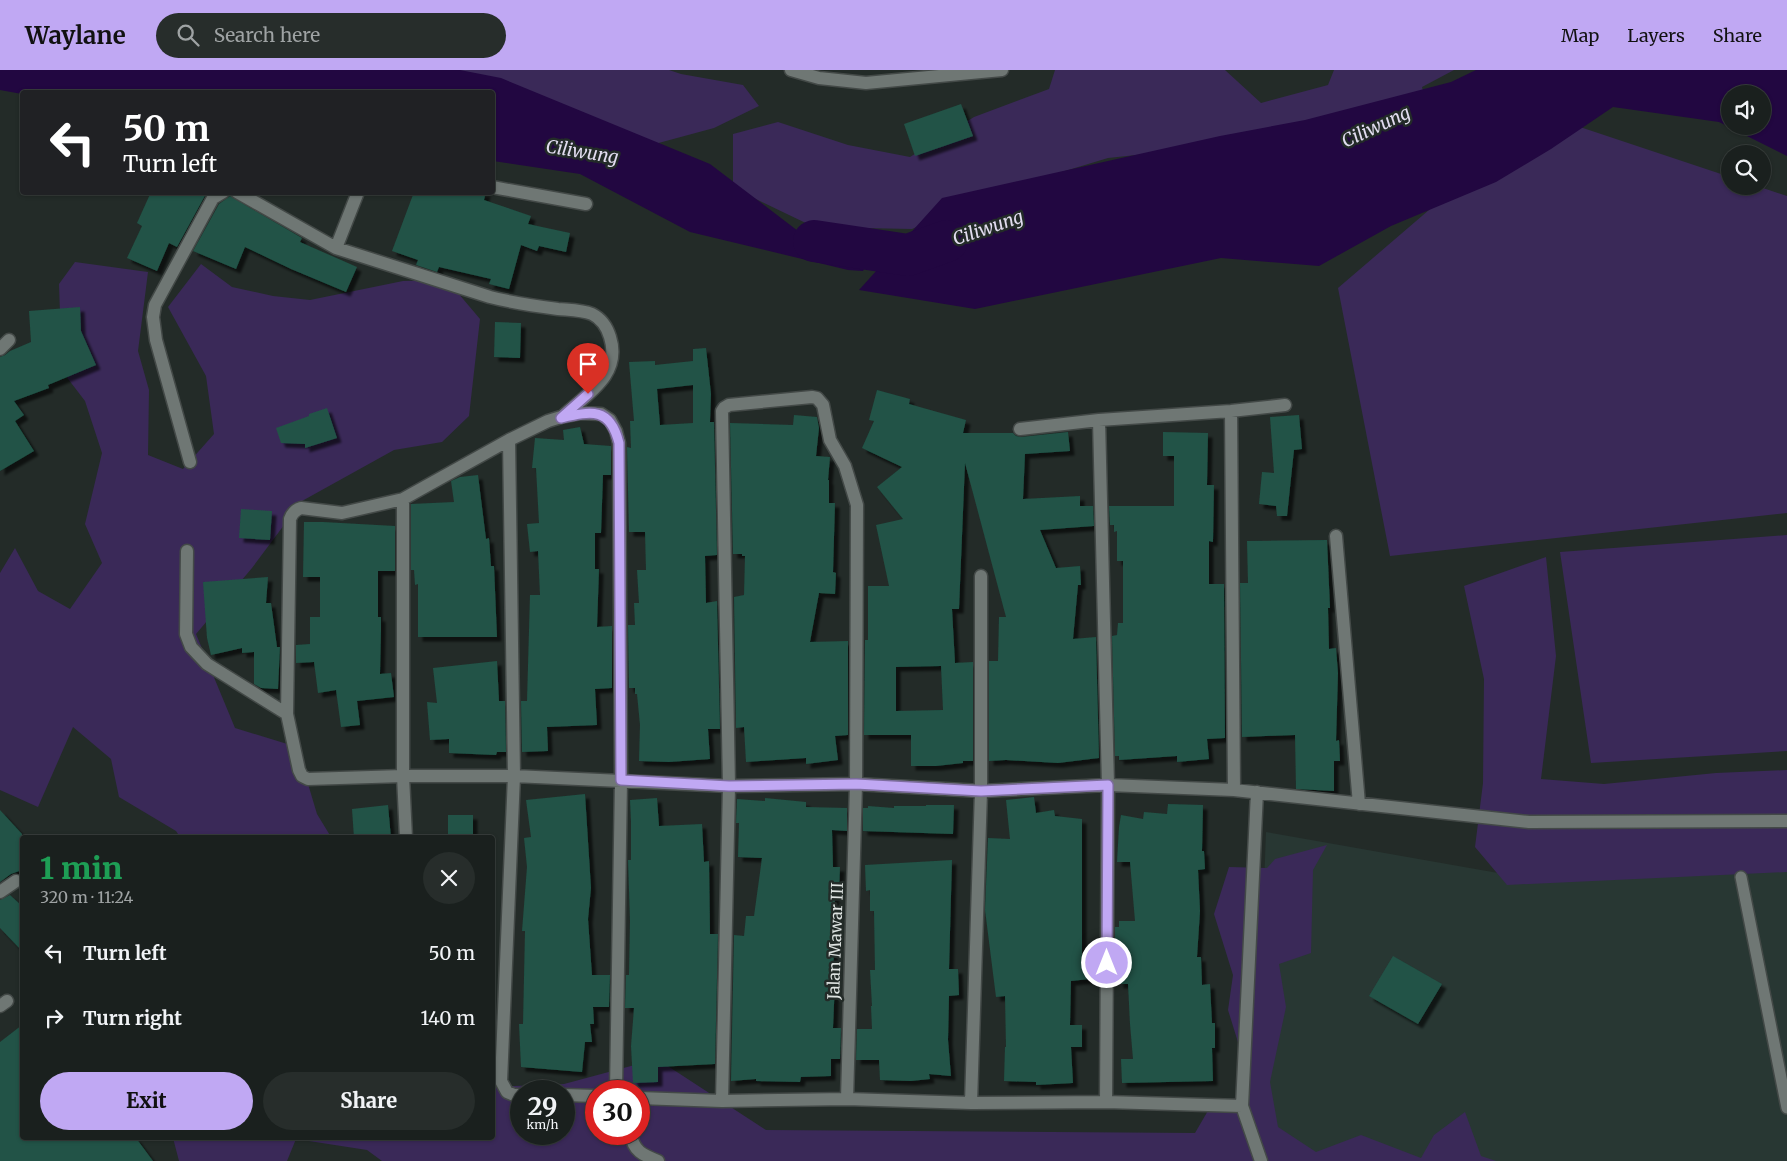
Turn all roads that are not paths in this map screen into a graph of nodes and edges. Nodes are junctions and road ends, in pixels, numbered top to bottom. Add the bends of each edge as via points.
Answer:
1 (791, 70) edge
2 (1002, 70) edge
3 (820, 74) edge
4 (495, 189) edge
5 (218, 195) edge
6 (242, 195) edge
7 (357, 195) edge
8 (586, 204) dead end
9 (336, 248) junction
10 (1285, 405) dead end
11 (1231, 411) junction
12 (561, 418) junction
13 (1099, 420) junction
14 (1020, 429) dead end
15 (509, 440) junction
16 (190, 462) dead end
17 (403, 499) junction
18 (1336, 536) dead end
19 (187, 551) dead end
20 (981, 576) dead end
21 (287, 714) junction
22 (403, 776) junction
23 (514, 776) junction
24 (621, 780) junction
25 (856, 784) junction
26 (1108, 785) junction
27 (729, 786) junction
28 (1234, 790) junction
29 (981, 791) junction
30 (1257, 792) junction
31 (1359, 804) junction
32 (1787, 821) edge
33 (406, 835) edge
34 (1741, 877) dead end
35 (16, 881) dead end
36 (0, 892) edge
37 (616, 1080) edge
38 (510, 1093) edge
39 (650, 1098) edge
40 (847, 1099) junction
41 (722, 1101) junction
42 (1106, 1102) junction
43 (971, 1103) junction
44 (1242, 1106) junction
45 (1787, 1108) edge
46 (634, 1145) edge
47 (658, 1161) edge
48 (1262, 1161) edge

1 - 3 street
2 - 3 street via 866,83
4 - 8 street
5 - 16 street via 213,198 155,305 153,316 156,340
6 - 9 street
7 - 9 street
9 - 12 street via 490,297 590,313 601,319 612,344 610,369 602,382
10 - 11 street
11 - 13 street
11 - 28 street
12 - 15 street via 548,420
12 - 24 street via 601,414 610,420 619,443
13 - 14 street
13 - 26 street
15 - 17 street
15 - 23 street
17 - 21 street via 342,513 301,508 292,514
17 - 22 street
18 - 31 street
19 - 21 street via 186,634 191,647 207,664
20 - 29 street
21 - 22 street via 302,776 308,779
22 - 23 street
22 - 33 street
23 - 24 street
23 - 38 street via 501,1081
24 - 27 street
24 - 37 street
25 - 27 street
25 - 27 street, Jalan Mawar III via 856,505 845,466 830,440 823,405 812,397 728,405 722,412
25 - 29 street
25 - 40 street, Jalan Mawar III
26 - 28 street
26 - 29 street
26 - 42 street
27 - 41 street, Jalan Mawar III
28 - 30 street
29 - 43 street
30 - 31 street
30 - 44 street
31 - 32 street via 1528,822
34 - 45 lane
35 - 36 street
39 - 41 street
40 - 41 street
40 - 43 street
42 - 43 street
42 - 44 street
44 - 48 street
46 - 47 street via 642,1155

